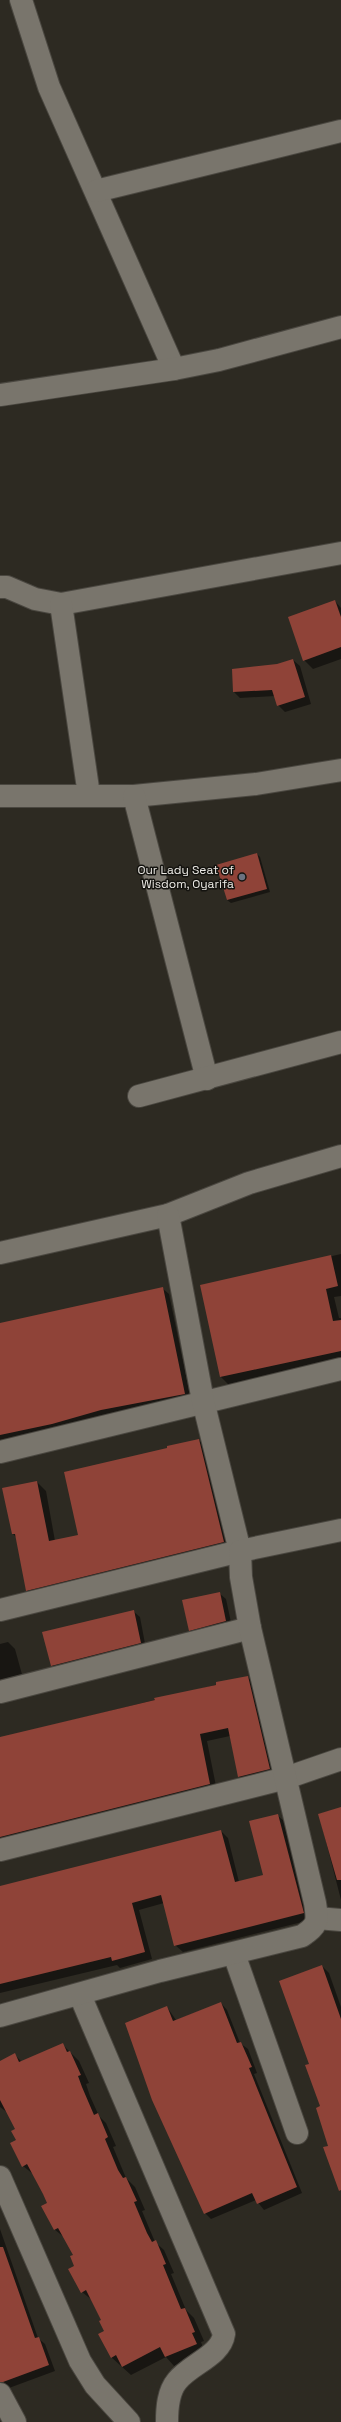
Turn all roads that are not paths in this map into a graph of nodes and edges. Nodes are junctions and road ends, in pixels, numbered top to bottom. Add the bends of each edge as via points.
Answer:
1 (21, 0) edge
2 (341, 130) edge
3 (96, 192) junction
4 (341, 327) edge
5 (174, 369) junction
6 (0, 395) edge
7 (341, 553) edge
8 (0, 587) edge
9 (62, 604) junction
10 (341, 770) edge
11 (89, 795) junction
12 (0, 796) edge
13 (134, 796) junction
14 (341, 1042) edge
15 (208, 1079) junction
16 (139, 1096) dead end
17 (341, 1156) edge
18 (168, 1215) junction
19 (0, 1253) edge
20 (341, 1369) edge
21 (203, 1401) junction
22 (0, 1452) edge
23 (341, 1530) edge
24 (240, 1551) junction
25 (0, 1610) edge
26 (250, 1628) junction
27 (0, 1692) edge
28 (341, 1759) edge
29 (286, 1778) junction
30 (0, 1850) edge
31 (317, 1918) junction
32 (341, 1920) edge
33 (234, 1954) junction
34 (80, 1995) junction
35 (0, 2016) edge
36 (297, 2133) dead end
37 (0, 2177) edge
38 (0, 2394) edge
39 (15, 2422) edge
40 (129, 2422) edge
41 (166, 2422) edge

1 - 3 street via 49,87
2 - 3 street
3 - 5 street
4 - 5 street via 219,360
5 - 6 street
7 - 9 street
8 - 9 street via 7,587 35,599
9 - 11 street
10 - 13 street via 256,784
11 - 12 street
11 - 13 street
13 - 15 street
14 - 15 street
15 - 16 street
17 - 18 street via 249,1184
18 - 19 street
18 - 21 street
20 - 21 street
21 - 22 street
21 - 24 street
23 - 24 street
24 - 25 street
24 - 26 street via 242,1584
26 - 27 street
26 - 29 street
28 - 29 street
29 - 30 street
29 - 31 street
31 - 32 street
31 - 33 street via 314,1927 302,1936
33 - 34 street
33 - 36 street
34 - 35 street
34 - 41 street via 224,2334 217,2349 177,2381 167,2403
37 - 40 street via 80,2361 94,2385
38 - 39 street

